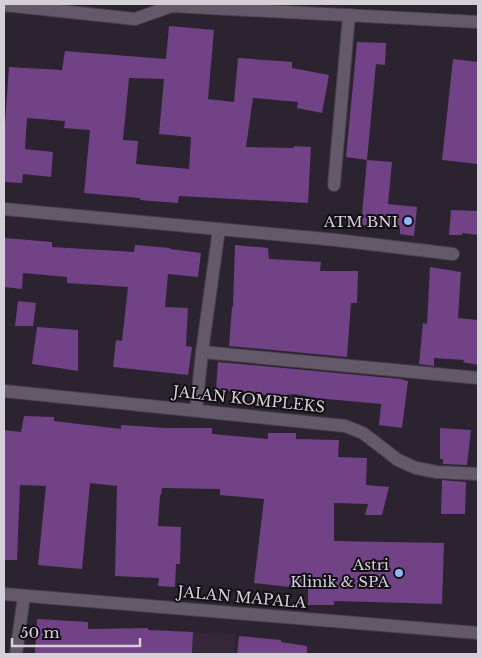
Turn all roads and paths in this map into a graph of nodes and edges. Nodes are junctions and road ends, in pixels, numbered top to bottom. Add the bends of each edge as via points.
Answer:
1 (4, 5) edge
2 (170, 5) edge
3 (349, 15) junction
4 (478, 22) edge
5 (334, 185) dead end
6 (4, 209) edge
7 (219, 229) junction
8 (454, 254) dead end
9 (202, 352) junction
10 (478, 378) edge
11 (4, 390) edge
12 (196, 410) junction
13 (478, 474) edge
14 (4, 594) edge
15 (24, 596) junction
16 (478, 633) edge
17 (16, 654) edge

1 - 2 street via 134,19
2 - 3 street
3 - 4 street
3 - 5 street
6 - 7 street
7 - 8 street
7 - 9 street
9 - 10 street
9 - 12 street
11 - 12 street, JALAN KOMPLEKS
12 - 13 street, JALAN KOMPLEKS via 345,426 363,433 398,460 416,468
14 - 15 street, JALAN MAPALA
15 - 16 street, JALAN MAPALA
15 - 17 street

